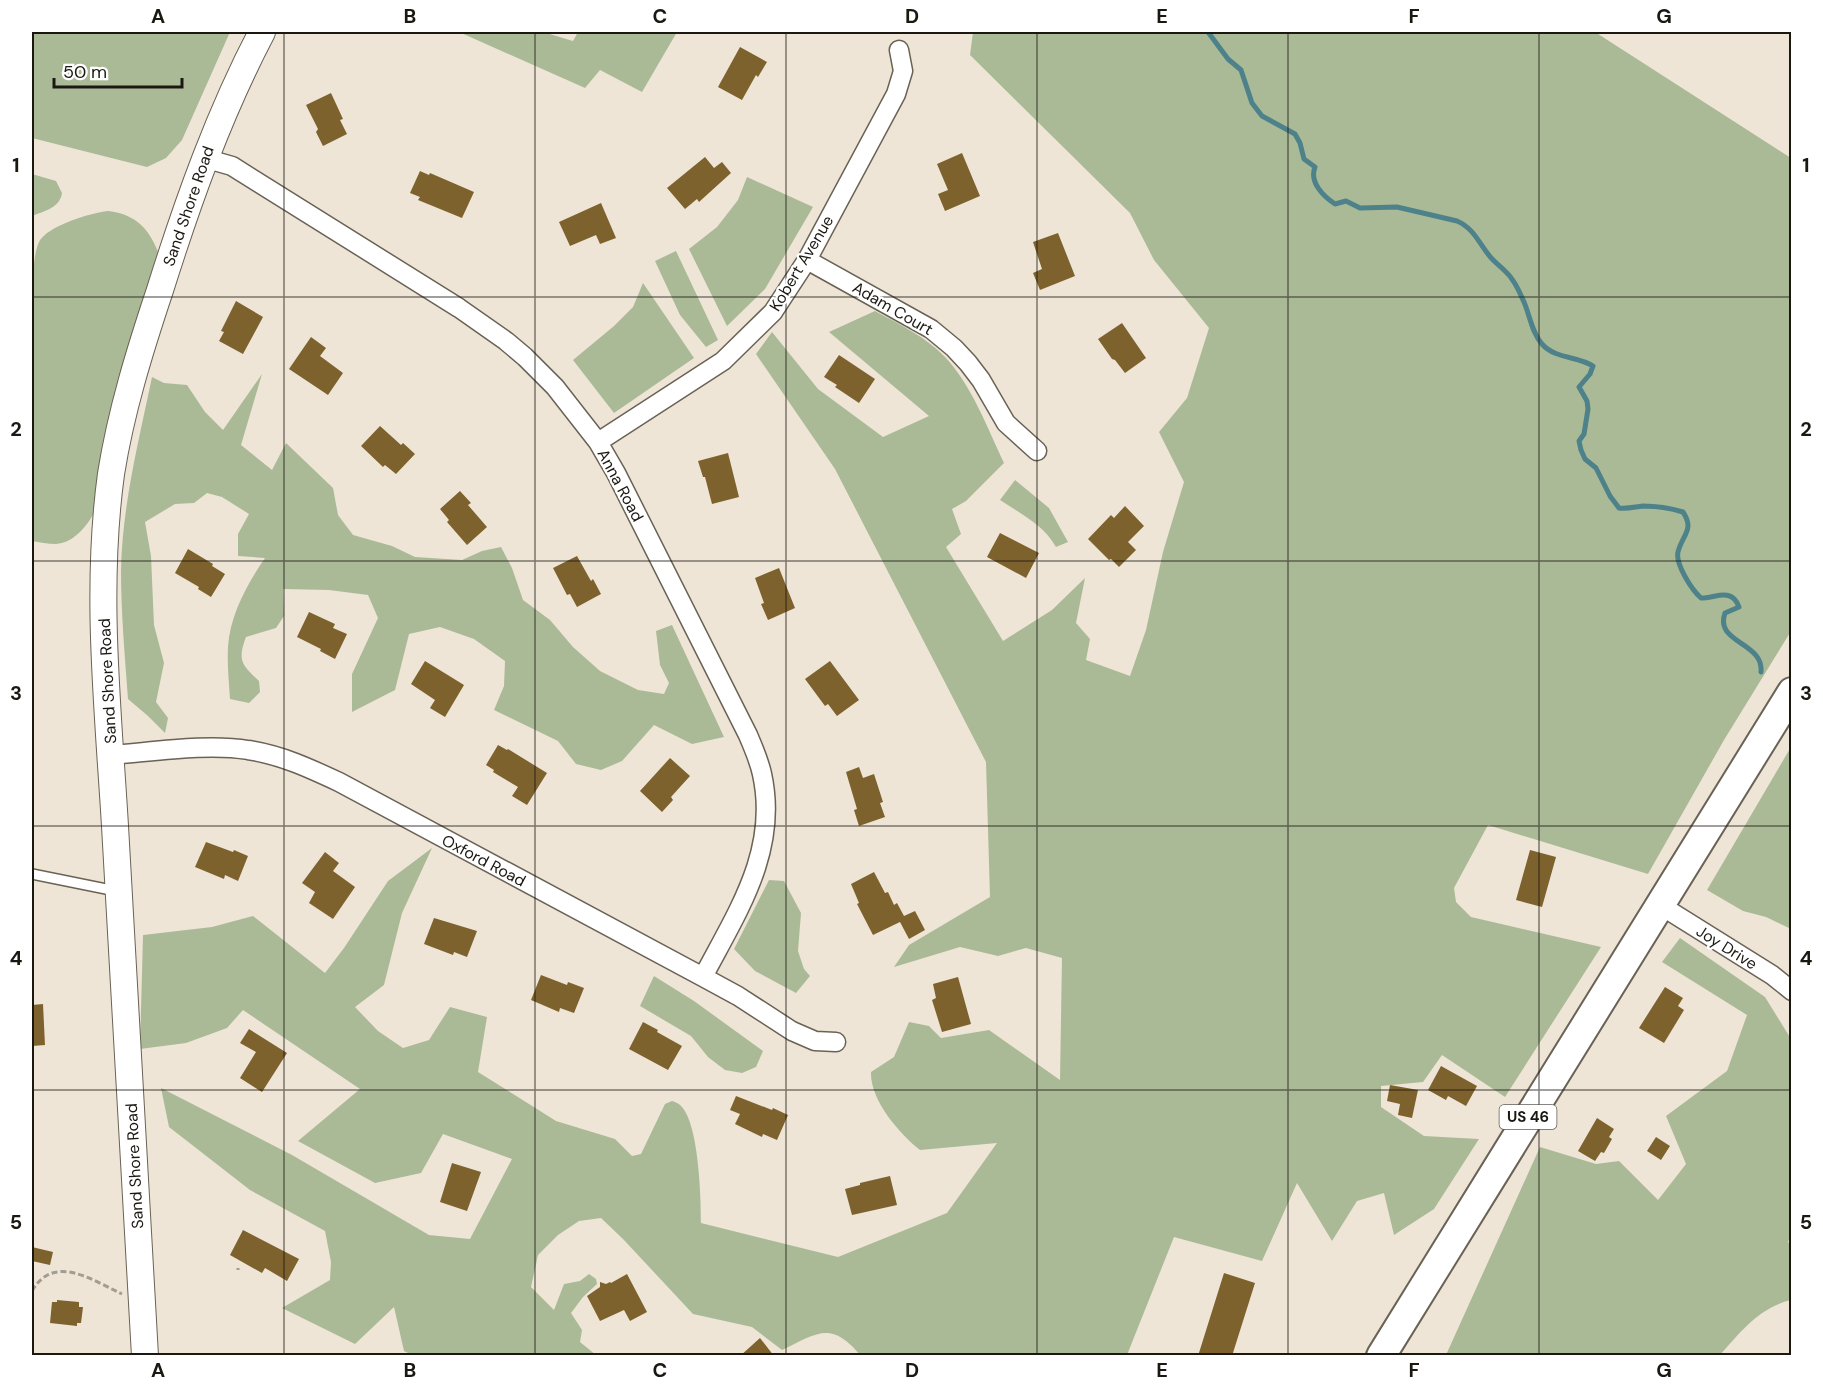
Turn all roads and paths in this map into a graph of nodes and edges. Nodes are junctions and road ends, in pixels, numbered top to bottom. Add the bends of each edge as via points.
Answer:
1 (262, 32) edge
2 (900, 50) dead end
3 (204, 158) junction
4 (807, 260) junction
5 (598, 442) junction
6 (1037, 451) dead end
7 (1791, 692) edge
8 (111, 755) junction
9 (32, 874) edge
10 (118, 891) junction
11 (1660, 905) junction
12 (703, 977) junction
13 (1791, 991) edge
14 (836, 1042) dead end
15 (32, 1292) edge
16 (142, 1296) junction
17 (145, 1356) edge
18 (1381, 1356) edge

1 - 3 street, Sand Shore Road
2 - 4 street, Kobert Avenue via 903,71 896,94
3 - 5 street, Anna Road via 232,166 484,325 555,387
3 - 8 street, Sand Shore Road via 141,349 111,475 102,592
4 - 5 street, Kobert Avenue via 773,312 734,352
4 - 6 street, Adam Court via 942,338 981,380 1006,423
5 - 12 street, Anna Road via 745,728 762,774 766,818 758,868
7 - 11 main road, US 46
8 - 10 street, Sand Shore Road
8 - 12 street, Oxford Road via 236,749 295,762
9 - 10 lane
10 - 16 street, Sand Shore Road
11 - 13 street, Joy Drive
11 - 18 main road, US 46
12 - 14 street, Oxford Road via 792,1030 815,1041
15 - 16 path via 41,1279 54,1272 72,1271 130,1298
16 - 17 street, Sand Shore Road

